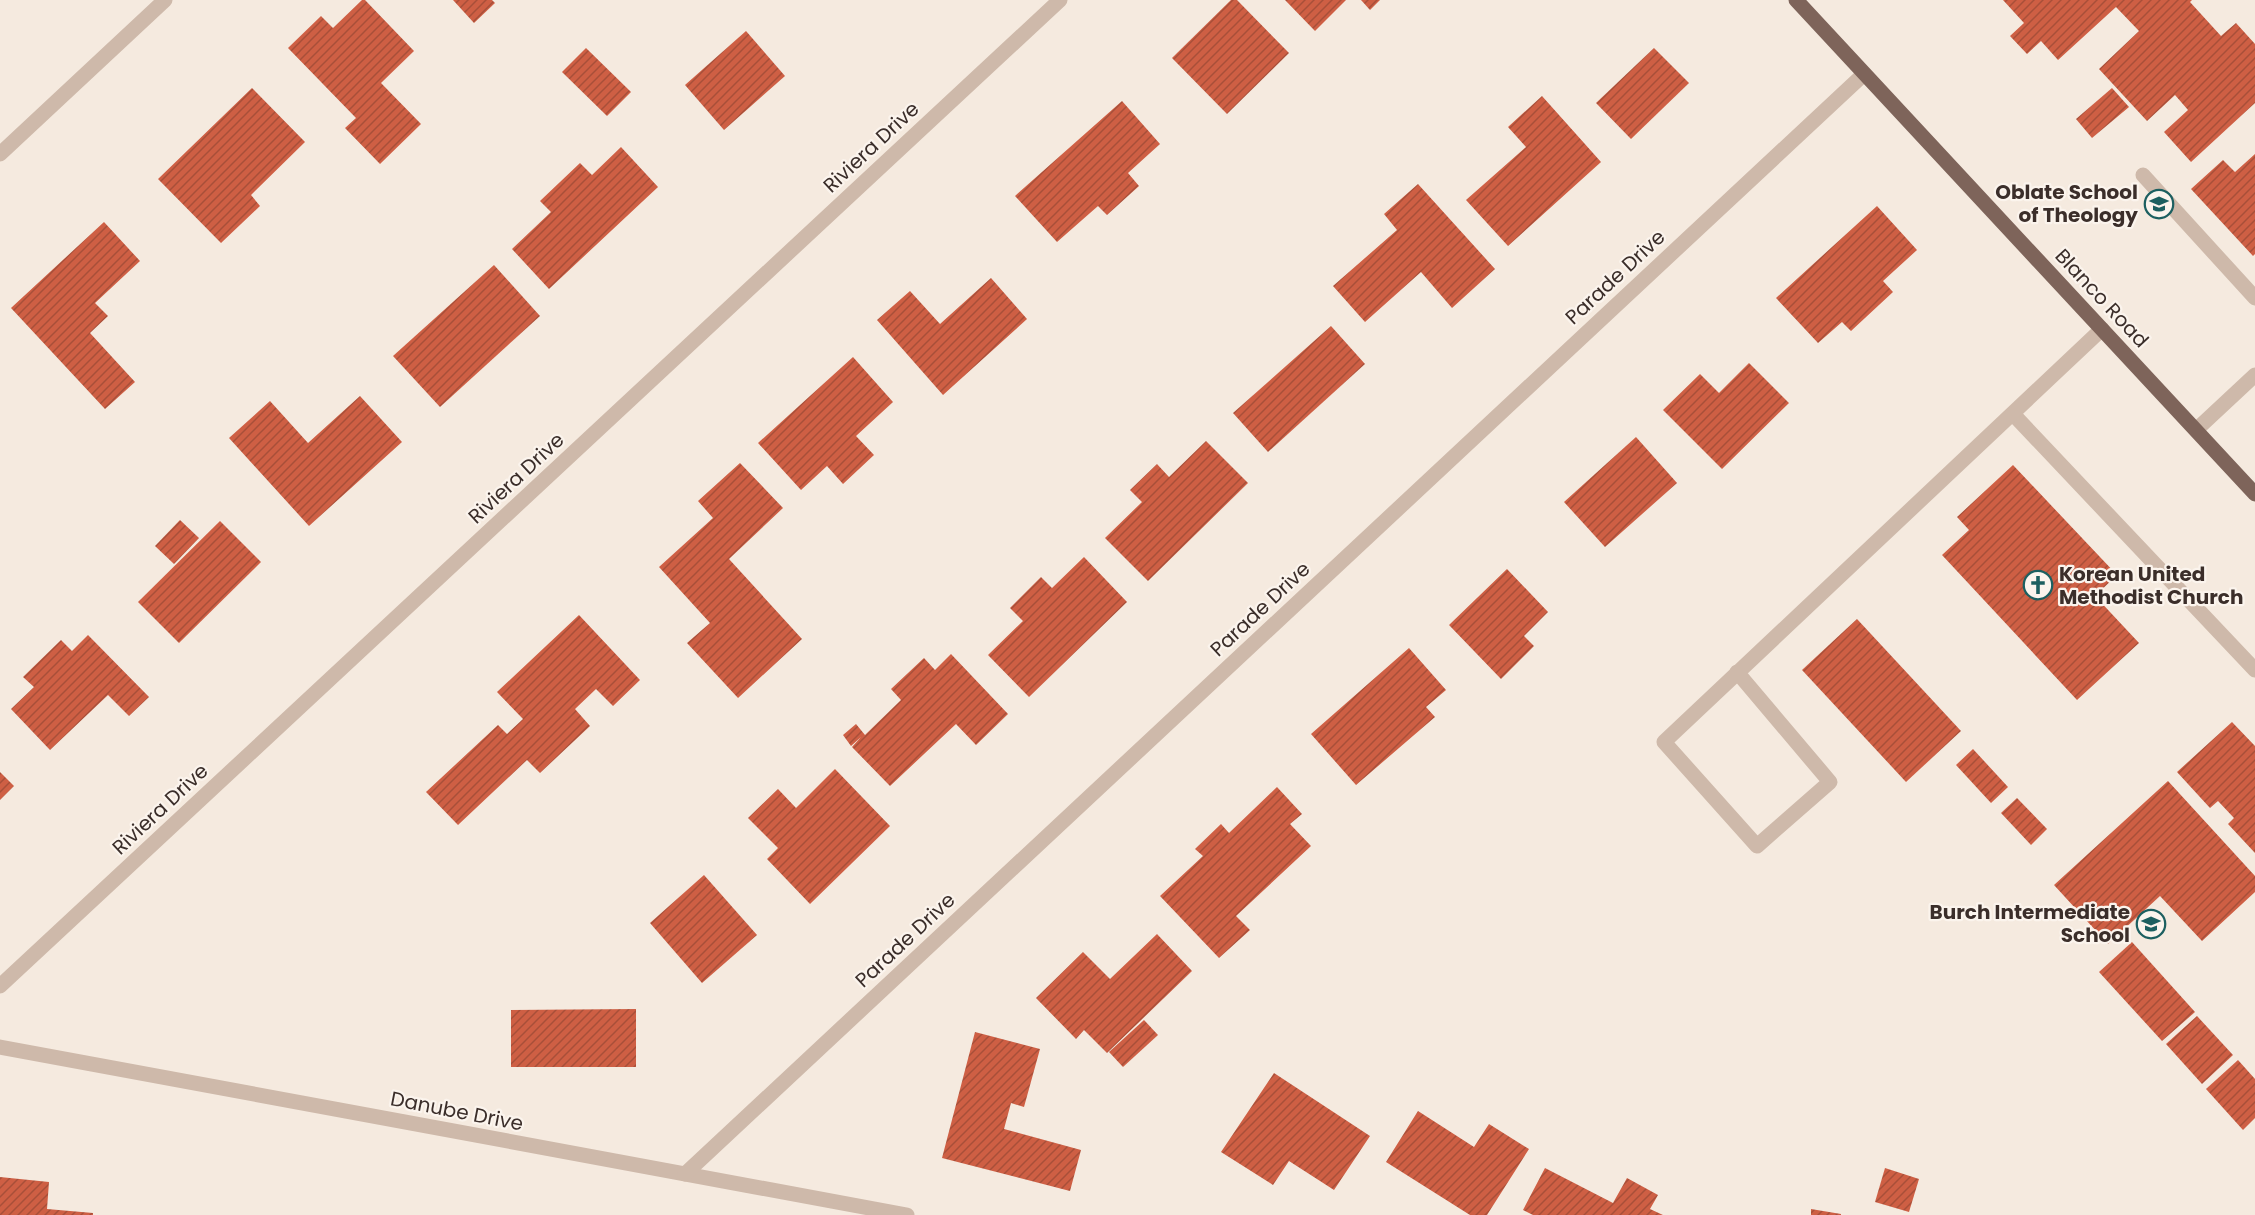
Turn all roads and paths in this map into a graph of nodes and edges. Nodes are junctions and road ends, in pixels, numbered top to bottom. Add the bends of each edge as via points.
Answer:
1 (165, 0) edge
2 (1060, 0) edge
3 (1796, 0) edge
4 (1864, 74) junction
5 (0, 154) edge
6 (2143, 175) dead end
7 (2255, 298) edge
8 (2102, 330) junction
9 (2255, 375) edge
10 (2013, 414) junction
11 (2196, 430) junction
12 (2255, 494) edge
13 (2255, 670) edge
14 (1737, 672) junction
15 (0, 986) edge
16 (0, 1047) edge
17 (685, 1174) junction
18 (907, 1215) edge

1 - 5 street
2 - 15 street, Riviera Drive
3 - 4 main road, Blanco Road
4 - 8 main road, Blanco Road
4 - 17 street, Parade Drive
6 - 7 street
8 - 10 street
8 - 11 main road, Blanco Road
9 - 11 street
10 - 13 street
10 - 14 street
11 - 12 main road, Blanco Road
14 - 14 street via 1830,782 1757,846 1664,741
16 - 17 street, Danube Drive
17 - 18 street, Danube Drive

